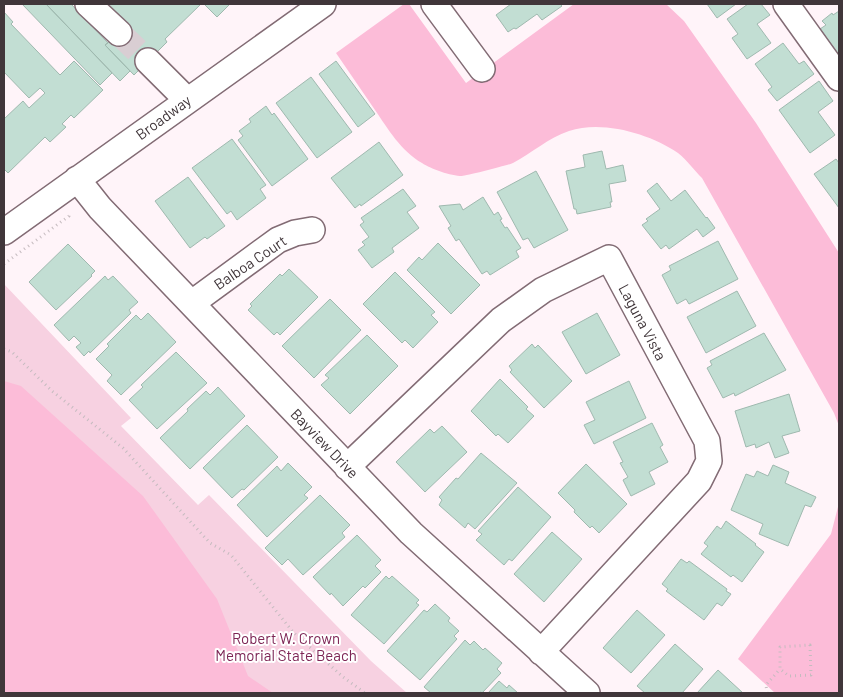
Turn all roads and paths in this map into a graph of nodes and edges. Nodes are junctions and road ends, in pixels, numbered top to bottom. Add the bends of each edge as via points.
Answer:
1 (88, 4) edge
2 (323, 4) edge
3 (434, 4) edge
4 (786, 4) edge
5 (118, 33) tunnel mouth
6 (148, 61) tunnel mouth
7 (482, 69) dead end
8 (839, 78) edge
9 (187, 100) junction
10 (77, 179) junction
11 (312, 230) dead end
12 (4, 232) edge
13 (192, 303) junction
14 (4, 349) edge
15 (347, 466) junction
16 (542, 652) junction
17 (780, 669) junction
18 (365, 693) edge
19 (587, 693) edge
20 (767, 693) edge

1 - 5 street
2 - 9 street, Broadway
3 - 7 street
4 - 8 street
6 - 9 street
9 - 10 street, Broadway
10 - 12 street, Broadway
10 - 13 street, Bayview Drive via 100,208
11 - 13 street, Balboa Court via 278,240
13 - 15 street, Bayview Drive
14 - 18 path via 12,352 52,391 123,448 210,543 231,555 293,632
15 - 16 street, Bayview Drive via 411,533
15 - 16 street, Laguna Vista via 501,320 543,290 609,258 707,441 709,461 699,482
16 - 19 street, Bayview Drive
17 - 17 path via 780,647 810,645 811,675 789,676
17 - 20 path via 766,685

